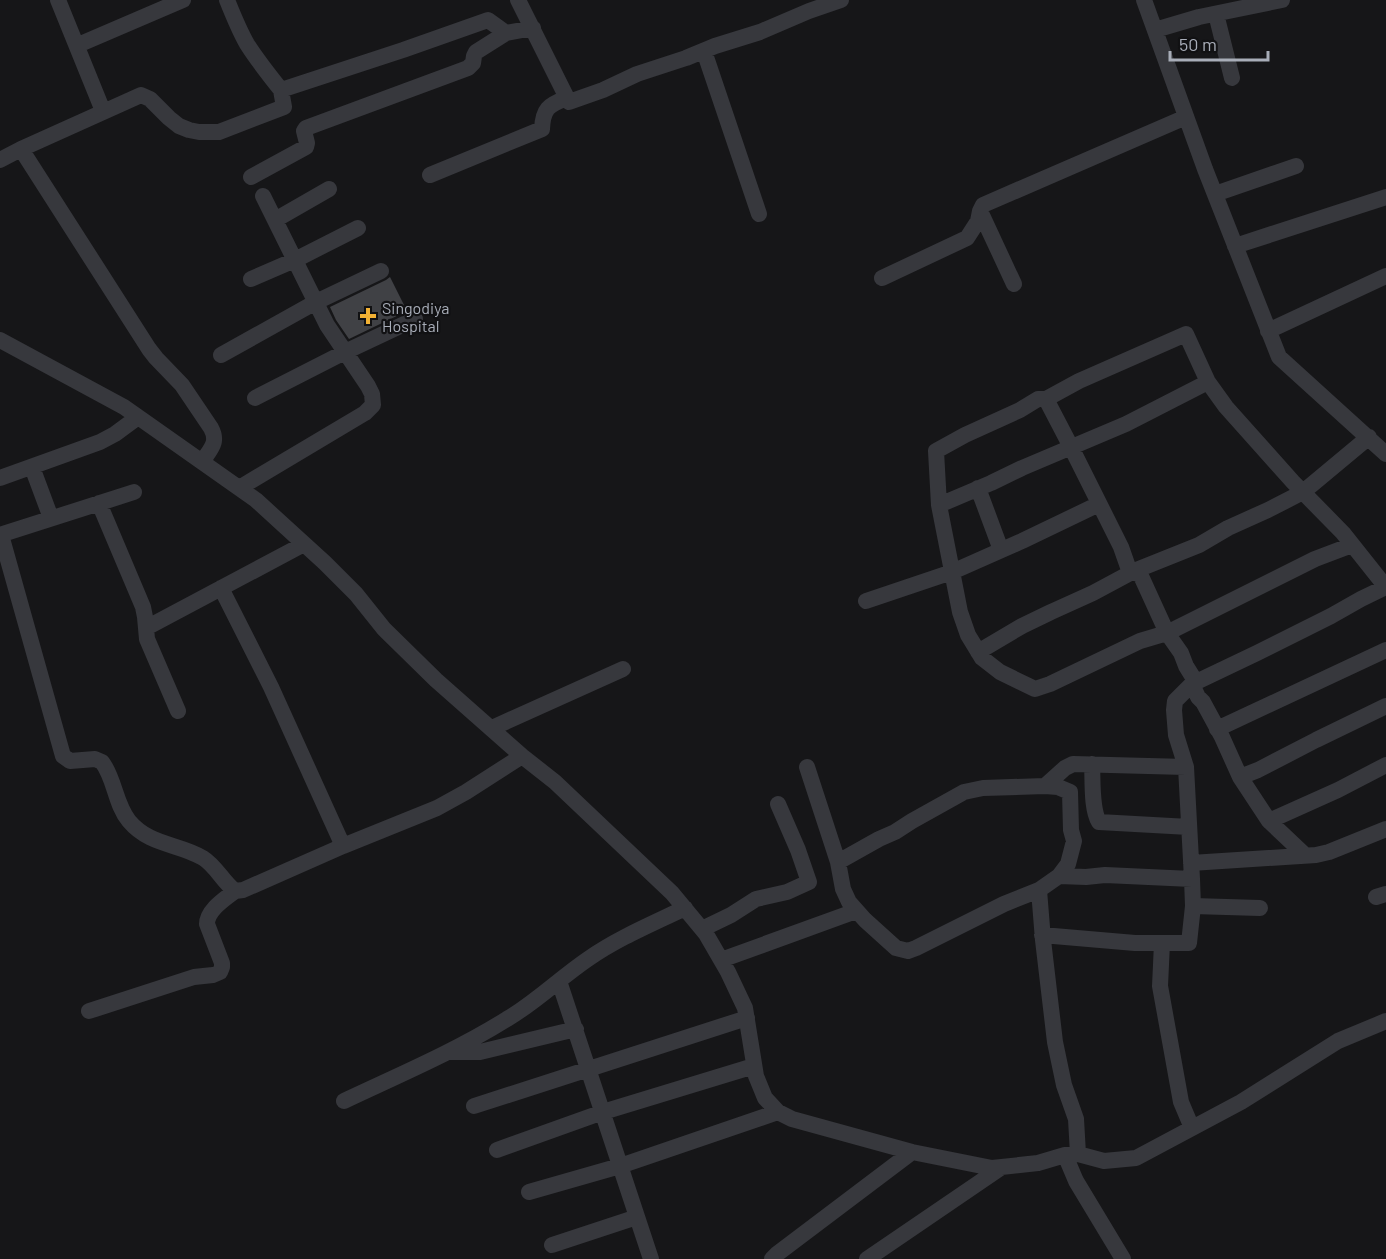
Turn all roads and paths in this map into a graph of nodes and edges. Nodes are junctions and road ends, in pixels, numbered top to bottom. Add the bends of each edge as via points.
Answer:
1 (58, 0) edge
2 (183, 0) edge
3 (227, 0) edge
4 (518, 0) edge
5 (842, 0) edge
6 (1144, 0) edge
7 (1282, 0) edge
8 (1216, 14) junction
9 (532, 28) junction
10 (1155, 30) junction
11 (506, 33) junction
12 (78, 45) junction
13 (704, 51) junction
14 (1232, 78) dead end
15 (281, 90) junction
16 (567, 98) junction
17 (103, 111) junction
18 (1186, 117) junction
19 (21, 149) junction
20 (0, 160) edge
21 (1296, 166) dead end
22 (430, 175) dead end
23 (250, 177) dead end
24 (329, 189) dead end
25 (1215, 194) junction
26 (263, 196) dead end
27 (1386, 197) edge
28 (980, 212) junction
29 (759, 214) dead end
30 (275, 220) junction
31 (358, 228) dead end
32 (1235, 246) junction
33 (295, 260) junction
34 (381, 271) dead end
35 (1386, 276) edge
36 (882, 278) dead end
37 (251, 279) dead end
38 (1014, 284) dead end
39 (316, 302) junction
40 (415, 319) dead end
41 (1268, 331) junction
42 (0, 340) edge
43 (345, 352) junction
44 (221, 355) dead end
45 (1208, 382) junction
46 (255, 399) dead end
47 (1046, 399) junction
48 (138, 417) junction
49 (1369, 437) junction
50 (1071, 447) junction
51 (1386, 454) edge
52 (202, 462) junction
53 (32, 467) junction
54 (2, 473) edge
55 (238, 488) junction
56 (978, 488) junction
57 (134, 492) dead end
58 (1303, 492) junction
59 (99, 503) junction
60 (1099, 504) junction
61 (939, 505) junction
62 (51, 519) junction
63 (0, 535) edge
64 (304, 544) junction
65 (1352, 545) junction
66 (1001, 550) junction
67 (1134, 571) junction
68 (952, 572) junction
69 (1386, 587) edge
70 (221, 588) junction
71 (866, 601) dead end
72 (146, 628) junction
73 (1167, 633) junction
74 (1386, 650) edge
75 (978, 652) junction
76 (623, 669) dead end
77 (1192, 684) junction
78 (1386, 706) edge
79 (178, 711) dead end
80 (492, 728) junction
81 (1217, 729) junction
82 (522, 756) junction
83 (1092, 764) junction
84 (1386, 765) edge
85 (807, 767) dead end
86 (1186, 767) junction
87 (1240, 777) junction
88 (1045, 786) junction
89 (778, 804) dead end
90 (1269, 821) junction
91 (1189, 827) junction
92 (1386, 829) edge
93 (343, 846) junction
94 (1306, 856) junction
95 (838, 862) junction
96 (1192, 871) junction
97 (1059, 876) junction
98 (1039, 890) junction
99 (235, 891) junction
100 (1192, 906) junction
101 (685, 908) junction
102 (1260, 908) dead end
103 (856, 911) junction
104 (702, 929) junction
105 (1042, 935) junction
106 (1162, 943) junction
107 (721, 960) junction
108 (559, 981) junction
109 (89, 1011) dead end
110 (747, 1018) junction
111 (1386, 1021) edge
112 (576, 1029) junction
113 (448, 1052) junction
114 (754, 1066) junction
115 (589, 1070) junction
116 (344, 1101) dead end
117 (474, 1106) dead end
118 (603, 1112) junction
119 (778, 1112) junction
120 (1192, 1128) junction
121 (497, 1150) dead end
122 (912, 1152) junction
123 (1071, 1155) junction
124 (620, 1166) junction
125 (1002, 1167) junction
126 (529, 1192) dead end
127 (637, 1217) junction
128 (552, 1245) dead end
129 (1122, 1258) edge
130 (651, 1259) edge
131 (772, 1259) edge
132 (867, 1259) edge

1 - 12 street
2 - 12 street
3 - 15 street via 248,45
4 - 9 street
5 - 13 street
6 - 10 street
7 - 8 street
8 - 10 street
8 - 14 street
9 - 11 street
9 - 16 street
10 - 18 street
11 - 15 street via 488,20
11 - 23 street via 476,52 468,68 308,127 304,131 306,147
12 - 17 street
13 - 16 street via 569,102
13 - 29 street
15 - 17 street via 284,106 219,132 189,130 146,96
16 - 22 street via 546,109 542,129
17 - 19 street
18 - 25 street
18 - 28 street via 982,206
19 - 20 street
19 - 52 street via 149,349 182,385 211,428 215,441
21 - 25 street
24 - 30 street
25 - 32 street
26 - 30 street
27 - 32 street
28 - 36 street via 967,238
28 - 38 street
30 - 33 street
31 - 33 street
32 - 41 street
33 - 37 street
33 - 39 street
34 - 39 street
35 - 41 street
39 - 43 street
39 - 44 street
40 - 43 street
41 - 49 street via 1279,357
42 - 48 street
43 - 46 street
43 - 55 street via 368,386 373,405
45 - 47 street via 1186,334
45 - 50 street
45 - 58 street via 1238,422
47 - 50 street
47 - 61 street via 1038,399 936,451
48 - 52 street
48 - 53 street via 100,442
49 - 51 street
49 - 58 street
50 - 56 street
50 - 60 street
52 - 55 street
53 - 54 street
53 - 62 street
55 - 64 street
56 - 61 street
56 - 66 street
57 - 59 street
58 - 65 street
58 - 67 street via 1198,545
59 - 62 street
59 - 72 street via 144,607
60 - 66 street
60 - 67 street via 1128,567
61 - 68 street
62 - 63 street
63 - 99 street via 63,756 70,761 102,762 128,820 160,842 206,860
64 - 70 street
64 - 80 street via 436,680
65 - 69 street
65 - 73 street
66 - 68 street
67 - 73 street via 1141,576
67 - 75 street
68 - 71 street
68 - 75 street via 960,612
69 - 77 street
70 - 72 street
70 - 93 street
72 - 79 street via 150,650
73 - 75 street via 1140,641 1035,689 1000,672
73 - 77 street via 1194,679
74 - 81 street
76 - 80 street
77 - 81 street
77 - 86 street via 1175,701 1174,710 1176,735
78 - 87 street
80 - 82 street
81 - 87 street
82 - 93 street via 437,808
82 - 101 street via 555,782
83 - 86 street
83 - 88 street via 1069,765
83 - 91 street via 1099,822
84 - 90 street
85 - 95 street
86 - 91 street
87 - 90 street
88 - 95 street via 964,792
88 - 97 street via 1070,792 1074,842 1068,864
89 - 104 street via 809,882 756,899
90 - 94 street
91 - 96 street
92 - 94 street via 1329,852
93 - 99 street
94 - 96 street
95 - 103 street via 843,889
96 - 97 street
96 - 100 street
97 - 98 street
98 - 103 street via 908,951 896,948
98 - 105 street
99 - 109 street via 207,920 222,963 220,972 194,976
100 - 102 street
100 - 106 street via 1189,942
101 - 104 street
101 - 108 street via 602,950
103 - 107 street
104 - 107 street
105 - 106 street
105 - 123 street via 1055,1042 1076,1119
106 - 120 street via 1160,986 1181,1102
107 - 110 street
108 - 112 street
108 - 113 street via 509,1018
110 - 114 street
110 - 115 street
111 - 120 street via 1338,1041
112 - 113 street via 480,1052
112 - 115 street
113 - 116 street
114 - 118 street
114 - 119 street via 765,1098
115 - 117 street
115 - 118 street
118 - 121 street
118 - 124 street
119 - 122 street
119 - 124 street
120 - 123 street via 1136,1158 1104,1161
122 - 125 street
122 - 131 street
123 - 125 street
123 - 129 street via 1076,1180
124 - 126 street
124 - 127 street
125 - 132 street
127 - 128 street
127 - 130 street

